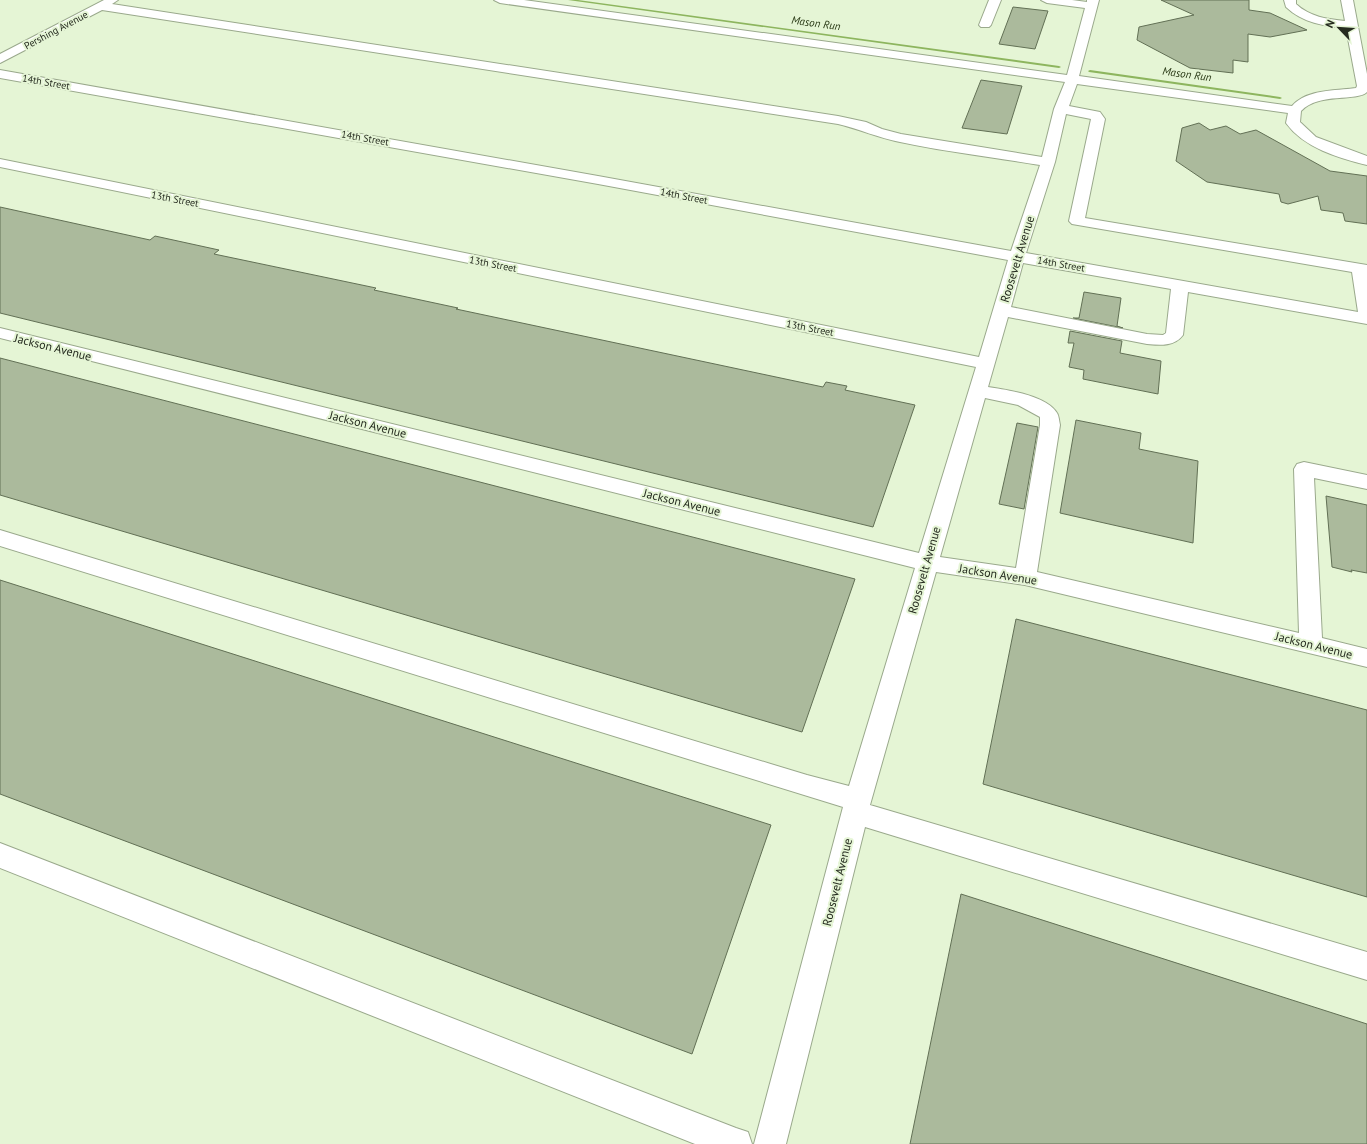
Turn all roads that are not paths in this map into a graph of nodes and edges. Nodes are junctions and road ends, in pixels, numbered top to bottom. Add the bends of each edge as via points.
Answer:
1 (86, 0) edge
2 (500, 0) edge
3 (995, 0) edge
4 (1047, 0) edge
5 (1290, 0) edge
6 (106, 3) edge
7 (1093, 3) edge
8 (1352, 7) edge
9 (985, 25) dead end
10 (1352, 25) junction
11 (0, 59) edge
12 (0, 74) edge
13 (1071, 80) junction
14 (1061, 109) junction
15 (1295, 110) junction
16 (1367, 161) edge
17 (1048, 162) junction
18 (0, 164) edge
19 (1017, 256) junction
20 (1363, 269) edge
21 (1180, 285) junction
22 (1001, 310) junction
23 (1367, 314) edge
24 (1367, 318) edge
25 (0, 333) edge
26 (985, 364) junction
27 (977, 391) junction
28 (1367, 482) edge
29 (0, 538) edge
30 (927, 563) junction
31 (1025, 577) junction
32 (1311, 644) junction
33 (1367, 658) edge
34 (856, 806) junction
35 (0, 855) edge
36 (1367, 966) edge
37 (736, 1144) edge
38 (770, 1144) edge

1 - 6 street
2 - 13 street
3 - 9 street
4 - 7 street
5 - 10 street via 1290,6 1298,14
6 - 11 street, Pershing Avenue
6 - 17 street via 838,120 900,138
7 - 13 street, Roosevelt Avenue
8 - 10 street
10 - 15 street via 1363,86 1361,90 1308,100
12 - 19 street, 14th Street
13 - 14 street, Roosevelt Avenue
13 - 15 street
14 - 17 street, Roosevelt Avenue
14 - 20 street via 1095,115 1098,119 1076,221
15 - 16 street via 1293,123 1311,140
17 - 19 street, Roosevelt Avenue
18 - 26 street, 13th Street
19 - 21 street, 14th Street via 1122,269
19 - 22 street, Roosevelt Avenue
20 - 23 street
21 - 22 street via 1174,335 1166,340 1147,339
21 - 24 street, 14th Street
22 - 26 street, Roosevelt Avenue
25 - 30 street, Jackson Avenue
26 - 27 street, Roosevelt Avenue
27 - 30 street, Roosevelt Avenue
27 - 31 street via 1024,400 1041,407 1049,414 1050,425
28 - 32 street via 1304,468
29 - 34 street via 792,782
30 - 31 street, Jackson Avenue
30 - 34 street, Roosevelt Avenue
31 - 32 street, Jackson Avenue
32 - 33 street, Jackson Avenue
34 - 36 street
34 - 38 street, Roosevelt Avenue
35 - 37 street

